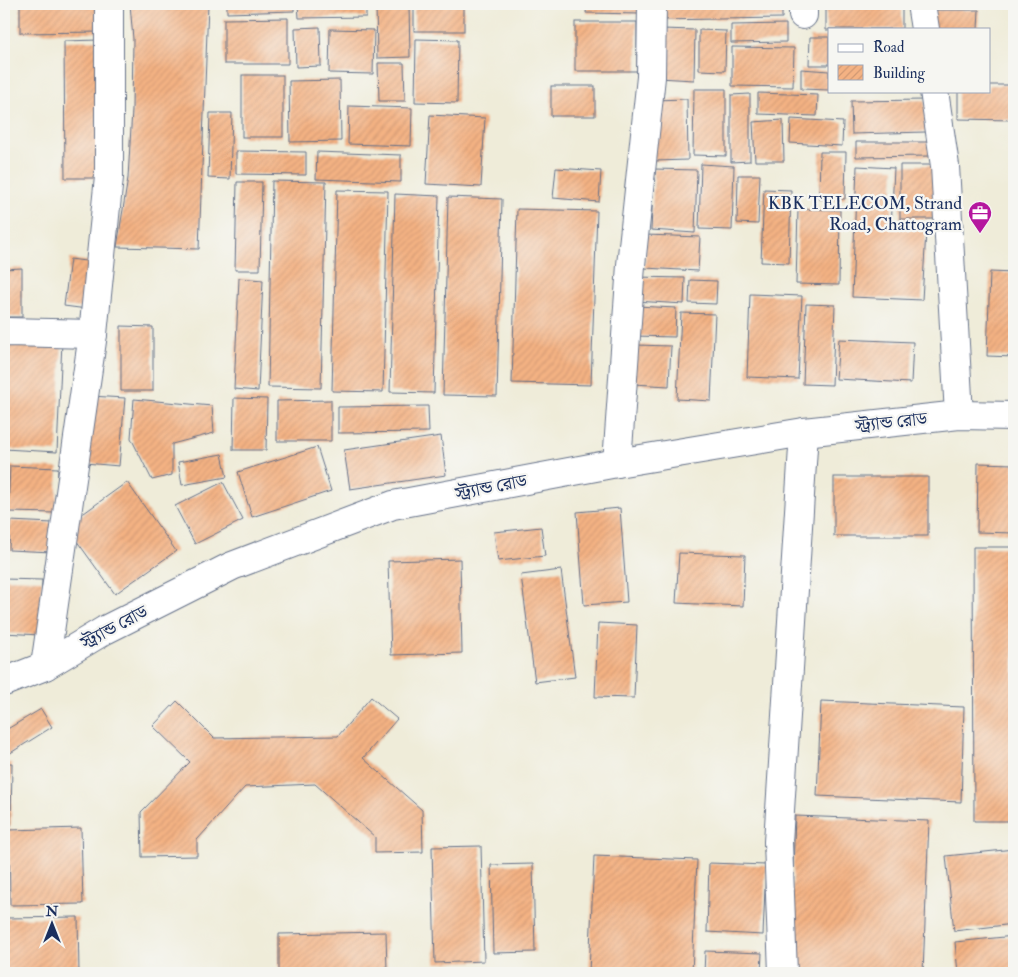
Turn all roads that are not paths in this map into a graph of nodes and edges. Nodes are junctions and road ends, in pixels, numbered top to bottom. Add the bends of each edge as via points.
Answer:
1 (109, 4) edge
2 (652, 4) edge
3 (921, 4) edge
4 (925, 28) edge
5 (934, 92) edge
6 (4, 332) edge
7 (93, 334) junction
8 (959, 415) junction
9 (1014, 416) edge
10 (804, 432) junction
11 (617, 463) junction
12 (45, 666) junction
13 (4, 682) edge
14 (783, 973) edge

1 - 7 street via 109,177
2 - 11 street via 651,77 631,265
3 - 4 street
5 - 8 street via 945,166
6 - 7 street
7 - 12 street
8 - 9 street, স্ট্র্যান্ড রোড
8 - 10 street, স্ট্র্যান্ড রোড
10 - 11 street, স্ট্র্যান্ড রোড
10 - 14 street via 778,842
11 - 12 street, স্ট্র্যান্ড রোড via 393,505 232,566 105,630
12 - 13 street, স্ট্র্যান্ড রোড

